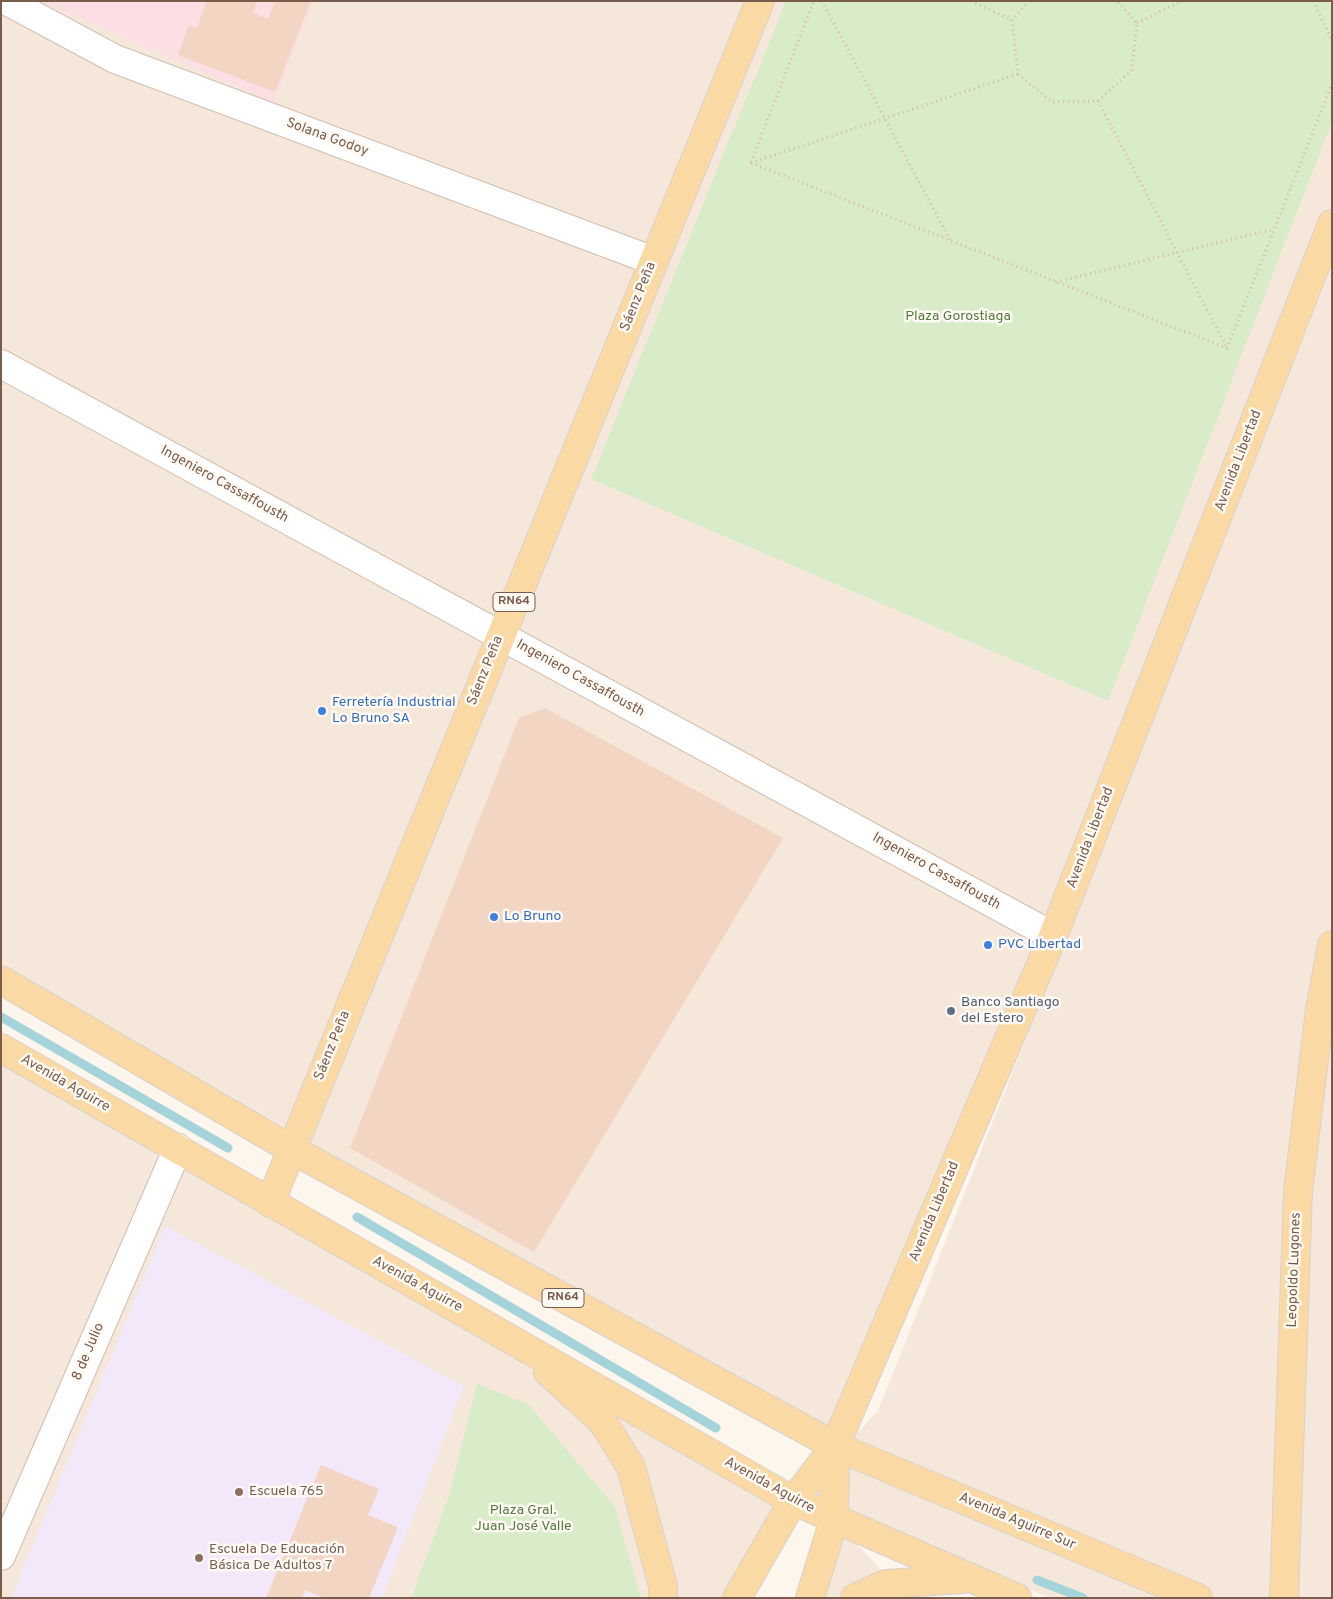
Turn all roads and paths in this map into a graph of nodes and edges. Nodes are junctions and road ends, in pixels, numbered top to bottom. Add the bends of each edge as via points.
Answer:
1 (7, 1) edge
2 (760, 1) edge
3 (814, 1) edge
4 (822, 1) edge
5 (971, 1) edge
6 (1029, 1) edge
7 (1117, 1) edge
8 (1182, 1) edge
9 (1312, 1) edge
10 (1012, 20) junction
11 (1137, 23) junction
12 (1332, 40) edge
13 (1018, 74) junction
14 (1332, 84) edge
15 (1098, 101) junction
16 (885, 118) junction
17 (751, 163) junction
18 (1332, 224) edge
19 (1274, 229) junction
20 (951, 240) junction
21 (1177, 252) junction
22 (654, 260) junction
23 (1056, 282) junction
24 (1227, 348) junction
25 (1, 364) edge
26 (500, 636) junction
27 (1053, 936) junction
28 (1332, 945) edge
29 (1, 980) edge
30 (1, 1048) edge
31 (178, 1148) junction
32 (291, 1150) junction
33 (270, 1203) junction
34 (506, 1334) junction
35 (835, 1446) junction
36 (793, 1501) junction
37 (834, 1520) junction
38 (3, 1548) edge
39 (972, 1579) junction
40 (663, 1598) edge
41 (737, 1598) edge
42 (810, 1598) edge
43 (855, 1598) edge
44 (1017, 1598) edge
45 (1198, 1598) edge
46 (1284, 1598) edge

1 - 22 street, Solana Godoy via 115,59
2 - 22 main road, Sáenz Peña / RN64
3 - 17 path
4 - 16 path
5 - 10 path
6 - 10 path
7 - 11 path
8 - 11 path
9 - 12 path
10 - 13 path
11 - 15 path via 1132,70
13 - 15 path via 1052,102
13 - 16 path
14 - 19 path
15 - 21 path
16 - 17 path
16 - 20 path
17 - 20 path
18 - 27 main road, Avenida Libertad
19 - 21 path
19 - 24 path
20 - 23 path
21 - 23 path
21 - 24 path
22 - 26 main road, Sáenz Peña / RN64
23 - 24 path
25 - 26 street, Ingeniero Cassaffousth
26 - 27 street, Ingeniero Cassaffousth
26 - 32 main road, Sáenz Peña / RN64
27 - 35 main road, Avenida Libertad
28 - 46 main road, Leopoldo Lugones via 1320,1010 1298,1192
29 - 32 main road
30 - 31 main road, Avenida Aguirre
31 - 33 main road, Avenida Aguirre
31 - 38 street, 8 de Julio
32 - 33 main road, Sáenz Peña / RN64
32 - 35 main road, RN64
33 - 34 main road, Avenida Aguirre
34 - 36 main road, Avenida Aguirre
34 - 40 main road via 603,1422 631,1466 663,1586
35 - 36 main road, Avenida Libertad
35 - 37 main road, Avenida Libertad
35 - 45 main road, Avenida Aguirre Sur
36 - 37 main road, Avenida Aguirre
36 - 41 main road, Avenida Libertad
37 - 39 main road
37 - 42 main road, Avenida Libertad
39 - 43 main road via 886,1584
39 - 44 main road

